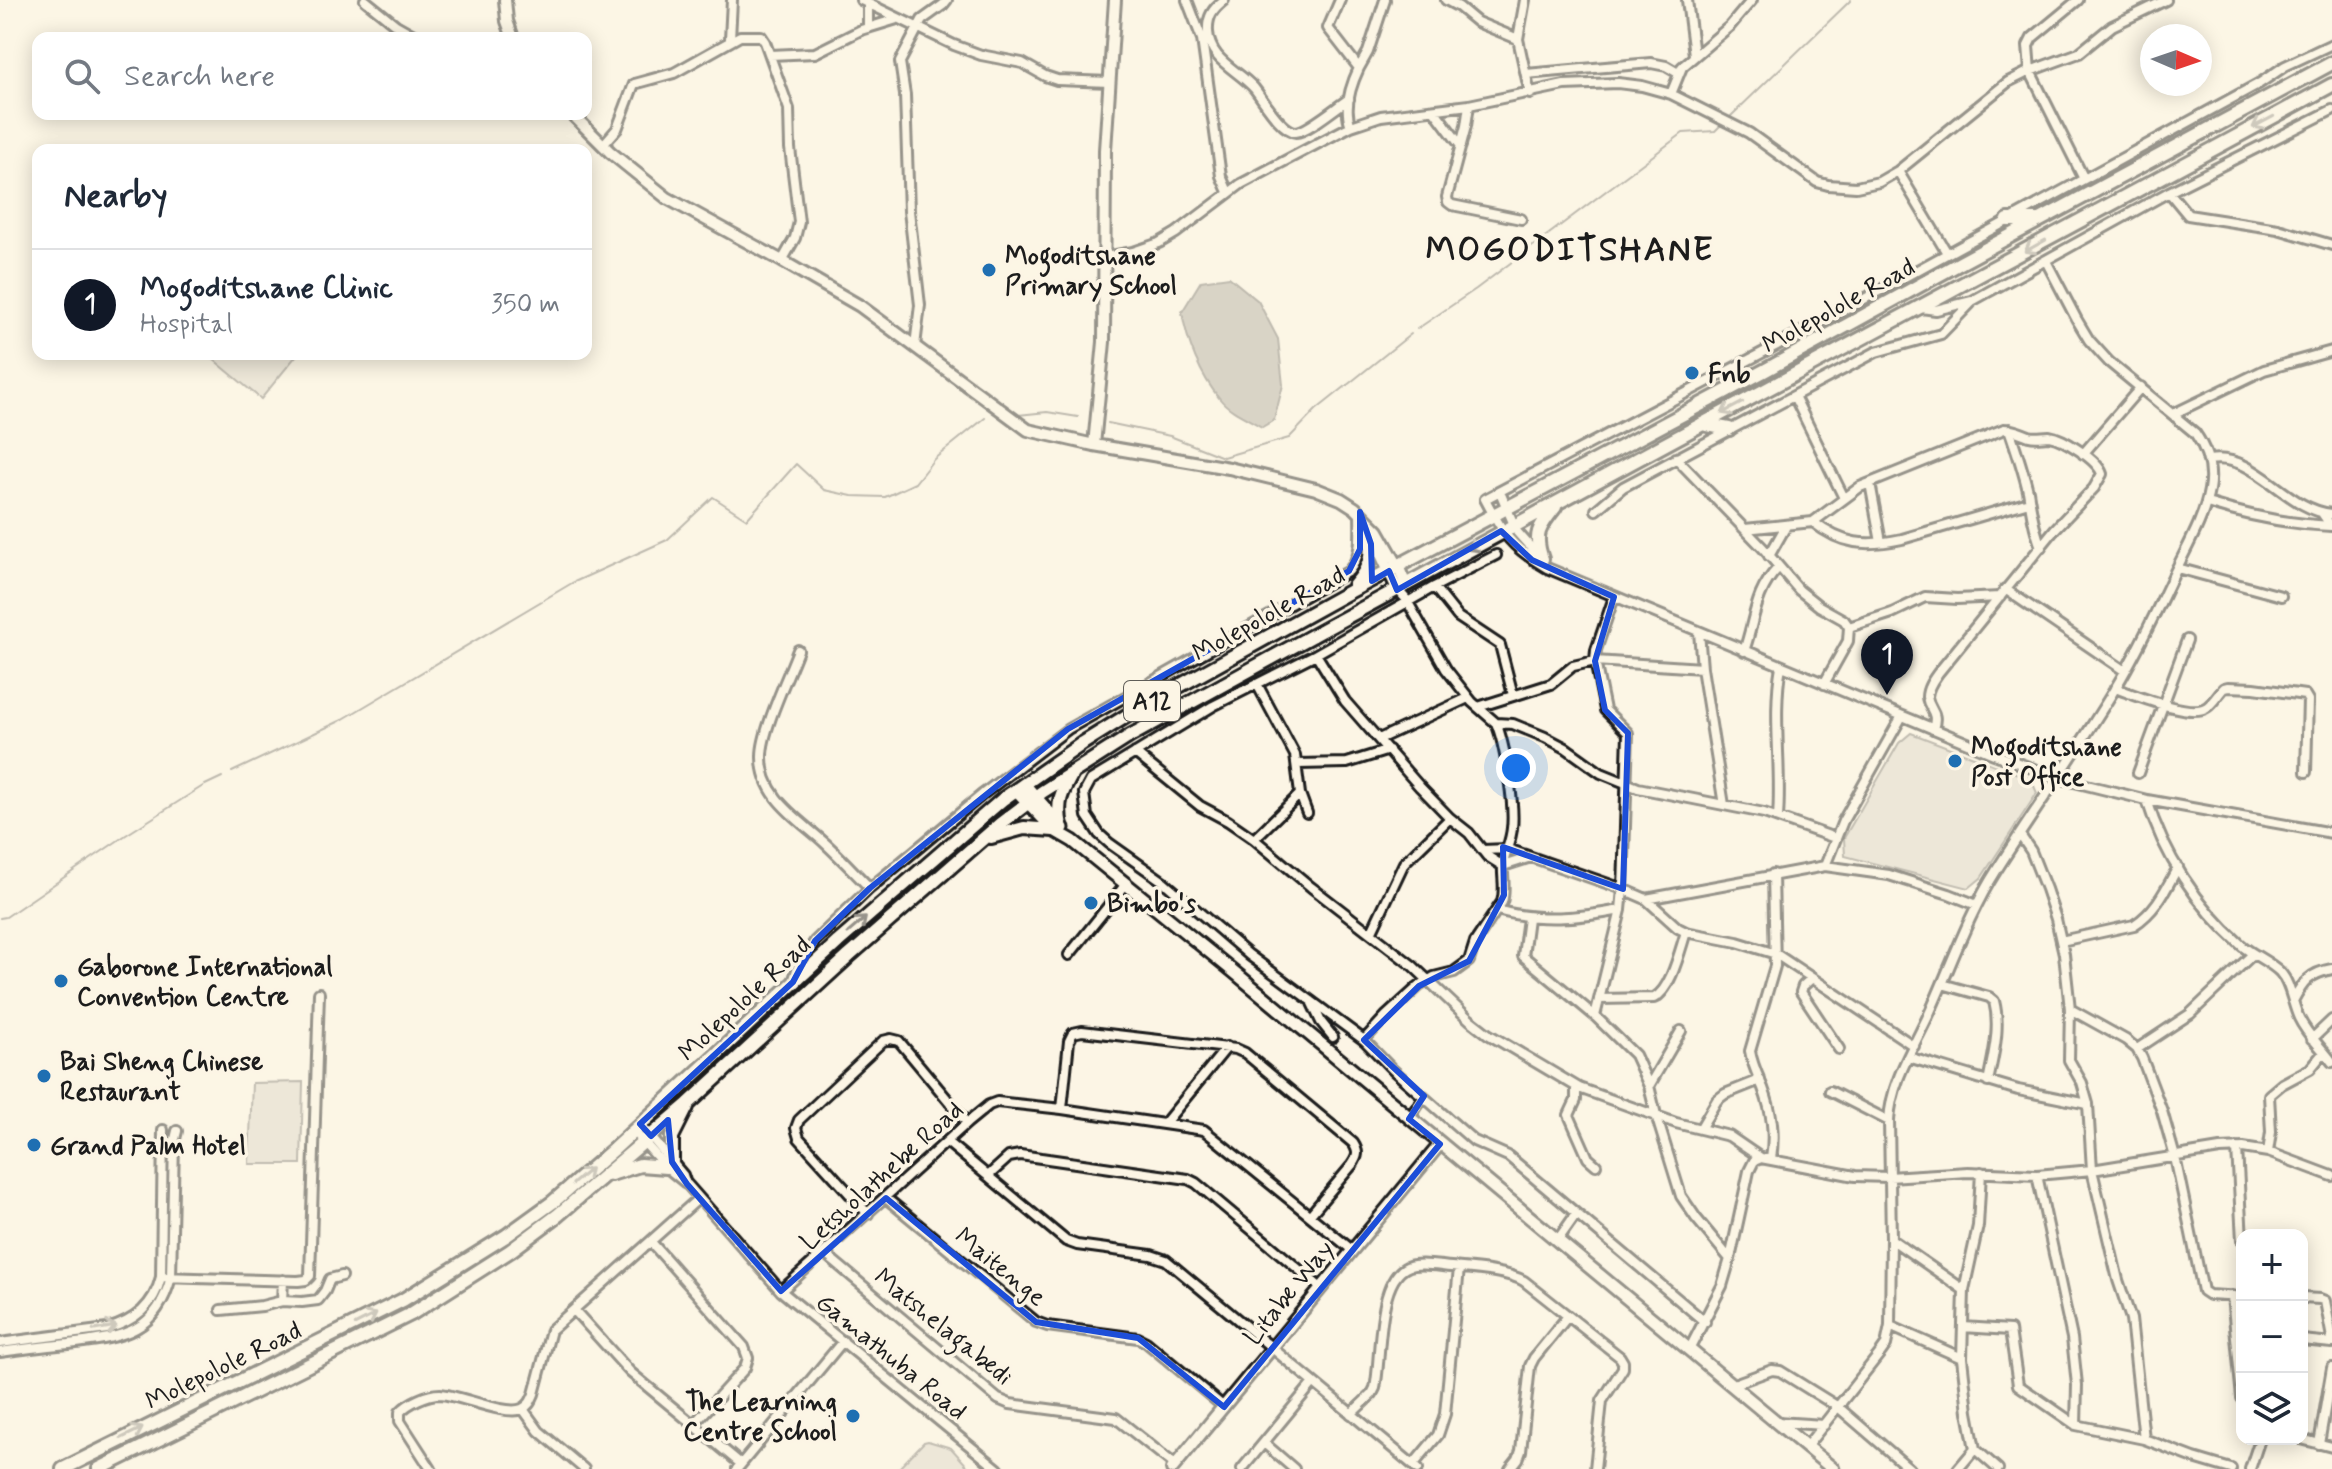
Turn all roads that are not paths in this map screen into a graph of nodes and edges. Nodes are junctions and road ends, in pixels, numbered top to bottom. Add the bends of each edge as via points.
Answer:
1 (365, 0) edge
2 (505, 0) edge
3 (732, 0) edge
4 (1115, 0) edge
5 (1187, 0) edge
6 (1224, 0) edge
7 (1340, 0) edge
8 (1385, 0) edge
9 (1446, 0) edge
10 (1525, 0) edge
11 (1687, 0) edge
12 (1751, 0) edge
13 (2078, 0) edge
14 (2166, 0) edge
15 (864, 2) edge
16 (944, 2) edge
17 (2152, 3) edge
18 (897, 19) junction
19 (868, 28) junction
20 (918, 28) junction
21 (408, 32) edge
22 (511, 32) edge
23 (1205, 38) junction
24 (730, 39) junction
25 (1518, 39) junction
26 (2331, 46) edge
27 (770, 55) junction
28 (1694, 55) junction
29 (2332, 63) edge
30 (1228, 66) junction
31 (1359, 68) junction
32 (1564, 71) junction
33 (2030, 71) junction
34 (1678, 73) junction
35 (1526, 74) junction
36 (1207, 78) junction
37 (1110, 82) junction
38 (1564, 85) junction
39 (2332, 85) edge
40 (1530, 94) junction
41 (1671, 94) junction
42 (1349, 99) junction
43 (1469, 105) junction
44 (1434, 110) junction
45 (2332, 110) edge
46 (578, 120) edge
47 (1351, 126) junction
48 (1302, 131) junction
49 (603, 145) junction
50 (1461, 146) junction
51 (1312, 147) junction
52 (1898, 171) junction
53 (2084, 179) junction
54 (1228, 192) junction
55 (2169, 192) junction
56 (1521, 219) dead end
57 (2008, 220) junction
58 (2042, 221) junction
59 (2332, 245) edge
60 (1947, 253) junction
61 (1105, 257) junction
62 (782, 261) junction
63 (2046, 261) junction
64 (1972, 301) junction
65 (1921, 308) junction
66 (1936, 310) junction
67 (1943, 332) junction
68 (915, 346) junction
69 (2332, 351) edge
70 (1756, 356) junction
71 (1809, 368) junction
72 (1764, 371) junction
73 (2141, 387) junction
74 (1794, 396) junction
75 (2173, 414) junction
76 (1702, 424) junction
77 (1729, 429) junction
78 (2009, 429) junction
79 (1094, 445) junction
80 (2083, 454) junction
81 (1676, 458) junction
82 (2209, 460) junction
83 (1870, 483) junction
84 (1500, 492) junction
85 (1844, 498) junction
86 (1559, 502) junction
87 (2029, 502) junction
88 (2207, 503) junction
89 (1506, 508) junction
90 (1596, 510) dead end
91 (2327, 514) edge
92 (1493, 515) junction
93 (1364, 518) junction
94 (1813, 522) junction
95 (1786, 526) junction
96 (2332, 526) edge
97 (1507, 528) junction
98 (1745, 529) junction
99 (1881, 542) junction
100 (2041, 547) junction
101 (1496, 555) dead end
102 (1769, 556) junction
103 (1542, 559) junction
104 (1778, 568) junction
105 (2177, 568) junction
106 (1394, 569) junction
107 (1553, 570) junction
108 (1434, 587) junction
109 (1349, 592) junction
110 (2002, 593) junction
111 (1404, 594) junction
112 (2281, 596) dead end
113 (1614, 597) junction
114 (1849, 627) junction
115 (1699, 632) junction
116 (2187, 640) dead end
117 (1218, 646) junction
118 (798, 650) dead end
119 (1744, 651) junction
120 (1316, 654) junction
121 (1228, 660) junction
122 (1595, 661) junction
123 (1781, 666) junction
124 (1702, 668) junction
125 (2125, 671) junction
126 (1257, 684) junction
127 (1824, 684) junction
128 (2115, 688) junction
129 (1513, 695) junction
130 (1468, 698) junction
131 (1196, 700) junction
132 (2164, 704) junction
133 (1213, 706) junction
134 (1478, 707) junction
135 (1902, 716) junction
136 (1496, 723) junction
137 (1933, 729) junction
138 (1379, 739) junction
139 (1389, 750) junction
140 (1135, 753) junction
141 (1297, 764) junction
142 (1075, 770) junction
143 (2306, 772) dead end
144 (2138, 773) dead end
145 (2058, 778) junction
146 (1625, 783) junction
147 (1020, 787) junction
148 (1300, 794) junction
149 (1031, 800) junction
150 (2147, 800) junction
151 (1724, 805) junction
152 (1307, 813) dead end
153 (1778, 817) junction
154 (1450, 818) junction
155 (1058, 828) junction
156 (2332, 833) edge
157 (2020, 835) junction
158 (1835, 838) junction
159 (1254, 839) junction
160 (983, 840) junction
161 (1508, 849) junction
162 (1482, 850) junction
163 (1531, 857) junction
164 (1503, 866) junction
165 (1825, 866) junction
166 (2178, 867) junction
167 (1773, 874) junction
168 (1126, 884) junction
169 (870, 888) junction
170 (1623, 889) junction
171 (1646, 899) junction
172 (1977, 905) junction
173 (1497, 910) junction
174 (1621, 910) junction
175 (1528, 918) junction
176 (1686, 932) junction
177 (1371, 933) junction
178 (2061, 941) junction
179 (1776, 954) junction
180 (1069, 955) dead end
181 (2252, 955) junction
182 (2332, 969) edge
183 (1812, 978) junction
184 (1429, 979) junction
185 (793, 982) junction
186 (1942, 984) junction
187 (319, 993) dead end
188 (1599, 999) junction
189 (1311, 1000) junction
190 (2293, 1001) junction
191 (2070, 1009) junction
192 (1595, 1016) junction
193 (2332, 1020) edge
194 (1342, 1024) junction
195 (1681, 1031) dead end
196 (1333, 1037) junction
197 (2312, 1039) junction
198 (1364, 1040) junction
199 (1914, 1046) junction
200 (1227, 1047) junction
201 (1325, 1049) junction
202 (1839, 1049) dead end
203 (2137, 1049) junction
204 (2324, 1052) junction
205 (1908, 1057) junction
206 (2332, 1062) edge
207 (1760, 1080) junction
208 (1988, 1082) junction
209 (1649, 1086) junction
210 (1576, 1087) junction
211 (1830, 1091) dead end
212 (1424, 1096) junction
213 (688, 1104) junction
214 (2088, 1104) junction
215 (1062, 1109) junction
216 (1656, 1115) junction
217 (1409, 1119) junction
218 (1889, 1121) junction
219 (967, 1123) junction
220 (1165, 1123) junction
221 (637, 1127) junction
222 (1700, 1129) junction
223 (163, 1130) dead end
224 (177, 1131) dead end
225 (647, 1139) junction
226 (947, 1142) junction
227 (1440, 1144) junction
228 (2237, 1148) junction
229 (2268, 1152) junction
230 (2175, 1157) junction
231 (1761, 1158) junction
232 (1771, 1159) junction
233 (669, 1165) junction
234 (1596, 1165) dead end
235 (2092, 1170) junction
236 (1981, 1172) junction
237 (2037, 1175) junction
238 (605, 1176) junction
239 (988, 1176) junction
240 (2332, 1176) edge
241 (1889, 1177) junction
242 (699, 1198) junction
243 (886, 1198) junction
244 (868, 1214) junction
245 (1576, 1214) junction
246 (1310, 1215) junction
247 (2241, 1229) edge
248 (1891, 1239) junction
249 (1557, 1241) junction
250 (651, 1242) junction
251 (1352, 1250) junction
252 (824, 1253) junction
253 (1730, 1259) junction
254 (1459, 1268) junction
255 (342, 1276) dead end
256 (166, 1277) junction
257 (283, 1280) junction
258 (1321, 1288) junction
259 (1964, 1290) junction
260 (781, 1291) junction
261 (2236, 1296) edge
262 (2308, 1298) edge
263 (282, 1301) junction
264 (221, 1310) dead end
265 (574, 1310) junction
266 (1568, 1316) junction
267 (1705, 1322) junction
268 (1890, 1326) junction
269 (1963, 1327) junction
270 (2308, 1340) edge
271 (843, 1341) junction
272 (2332, 1341) edge
273 (0, 1343) edge
274 (1271, 1347) junction
275 (1689, 1350) junction
276 (0, 1352) edge
277 (1962, 1358) junction
278 (2332, 1368) edge
279 (1313, 1383) junction
280 (1731, 1385) junction
281 (1224, 1407) junction
282 (1838, 1407) junction
283 (523, 1409) junction
284 (1351, 1414) junction
285 (1776, 1422) junction
286 (693, 1425) junction
287 (1824, 1425) junction
288 (2076, 1425) junction
289 (2144, 1439) junction
290 (2308, 1441) edge
291 (1264, 1443) junction
292 (2319, 1444) junction
293 (2258, 1445) edge
294 (1806, 1447) junction
295 (2332, 1447) edge
296 (1975, 1449) junction
297 (739, 1466) edge
298 (1173, 1467) edge
299 (1415, 1467) edge
300 (63, 1469) edge
301 (99, 1469) edge
302 (431, 1469) edge
303 (584, 1469) edge
304 (998, 1469) edge
305 (1242, 1469) edge
306 (1294, 1469) edge
307 (1510, 1469) edge
308 (1595, 1469) edge
309 (1833, 1469) edge
310 (1910, 1469) edge
311 (1958, 1469) edge
312 (1998, 1469) edge
313 (2231, 1469) edge
314 (2250, 1469) edge

1 - 21 street
2 - 22 street
3 - 24 street
4 - 37 street
5 - 23 street
6 - 23 street via 1211,12
7 - 31 street via 1328,28
8 - 31 street
9 - 25 street via 1477,22
10 - 25 street
11 - 28 street
12 - 28 street via 1730,26
13 - 33 street via 2032,38
14 - 17 street
15 - 18 street
15 - 19 street
16 - 20 street
17 - 33 street via 2079,53
18 - 19 street
18 - 20 street
19 - 27 street via 815,53
20 - 37 street via 1057,80
20 - 68 street via 900,62 920,305
23 - 30 street
23 - 36 street
24 - 27 street via 761,36
24 - 49 street via 674,73 634,84 617,129
25 - 35 street
26 - 53 street via 2285,66
27 - 62 street via 790,117 799,222
28 - 34 street
29 - 58 main road, Molepolole Road / A12
30 - 36 street via 1214,67
30 - 48 street via 1282,124
31 - 42 street
32 - 34 street via 1651,63
32 - 35 street
32 - 38 street
33 - 52 street via 2008,82
33 - 53 street
34 - 41 street
35 - 40 street
36 - 54 street
37 - 61 street
38 - 40 street
38 - 41 street via 1618,83
39 -> 65 main road, Molepolole Road / A12
40 - 43 street
41 - 52 street via 1749,133 1823,184 1870,186
42 - 47 street
42 - 48 street
43 - 44 street
43 - 50 street
44 - 47 street via 1381,116
44 - 50 street
45 - 55 street
46 - 49 street
47 - 51 street
48 - 51 street
49 - 62 street via 667,198
50 - 56 street via 1448,202
51 - 54 street
52 - 60 street
53 - 57 street
54 - 61 street via 1159,243
55 - 59 street via 2188,215 2283,230
55 - 63 street
57 - 58 main road
57 - 60 street
58 - 72 main road, Molepolole Road / A12
60 - 70 street
61 - 79 street
62 - 68 street via 860,306
63 - 64 street
63 - 73 street via 2089,340
64 - 66 street
64 - 67 street
65 - 66 street
65 - 71 main road, Molepolole Road / A12
66 - 67 street via 1946,320
67 - 74 street via 1876,352
68 - 79 street via 1028,430
69 - 75 street via 2264,370
70 - 72 street
70 - 84 street
71 - 72 main road via 1770,377
71 -> 76 main road, Molepolole Road / A12
72 - 89 main road, Molepolole Road / A12
73 - 75 street
73 - 80 street
74 - 77 street
74 - 85 street
75 - 82 street via 2195,433
76 - 77 main road
76 - 86 main road, Molepolole Road / A12
77 - 81 street
78 - 80 street via 2053,437
78 - 83 street
78 - 87 street
79 - 93 street via 1316,489 1341,499
80 - 100 street via 2100,467 2100,480
81 - 90 street via 1623,487
81 - 98 street
82 - 88 street
82 - 91 street via 2239,462 2290,498
83 - 85 street
83 - 99 street
84 - 89 street
84 - 92 street via 1485,499
85 - 94 street
86 - 97 main road, Molepolole Road / A12
86 - 103 main road via 1537,534
87 - 99 street
87 - 100 street
88 - 96 street via 2258,518
88 - 105 street
89 - 92 main road, Molepolole Road / A12
89 - 97 street
91 - 96 street
92 - 97 street
92 - 106 main road, Molepolole Road / A12
93 - 106 street
93 - 109 main road via 1370,561
93 - 117 street via 1357,560 1349,571
94 - 95 street
94 - 99 street via 1837,539
95 - 98 street
95 - 102 street
97 - 103 street
97 - 107 street via 1518,549
97 -> 111 main road, Molepolole Road / A12
98 - 102 street
100 - 110 street
101 - 108 street
102 - 104 street
103 - 107 street
104 - 114 street via 1807,598
104 - 119 street via 1758,597
105 - 112 street
105 - 125 street
106 - 109 main road, Molepolole Road / A12
106 - 111 street
107 - 113 street
108 - 111 street
108 - 129 street via 1458,617 1500,645
109 - 121 main road, Molepolole Road / A12
110 - 114 street via 1925,597
110 - 125 street
110 - 137 street via 1930,686 1928,700 1936,714
111 - 120 street
111 - 130 street via 1439,660
111 - 131 main road, Molepolole Road / A12
113 - 115 street
113 - 122 street
114 - 127 street via 1848,641
115 - 119 street
115 - 124 street
116 - 132 street
117 - 121 street
117 - 169 street via 1068,729
118 - 169 street via 765,737 764,775 785,809
119 - 123 street
120 - 126 street
120 - 138 street via 1345,701
121 - 147 main road, Molepolole Road / A12 via 1136,710
122 - 124 street
122 - 129 street via 1573,666 1551,684
122 - 146 street via 1605,710 1628,733
123 - 127 street
123 - 153 street
124 - 151 street
125 - 128 street
126 - 133 street
126 - 141 street
127 - 135 street
128 - 132 street
128 - 145 street
129 - 134 street
130 - 134 street
130 - 138 street
131 - 133 main road
131 - 142 main road, Molepolole Road / A12
132 - 143 street via 2198,711 2228,687 2305,695
132 - 144 street
133 - 140 street
134 - 136 street
135 - 137 street
135 - 158 street
136 - 146 street via 1545,737
136 - 161 street via 1513,815
137 - 145 street
138 - 139 street
139 - 141 street via 1347,763
139 - 154 street
140 - 159 street via 1200,806
140 - 189 street via 1086,786 1091,824
141 - 148 street
142 - 149 main road, Molepolole Road / A12
142 - 155 main road via 1060,796
145 - 150 street
145 - 157 street
146 - 151 street
146 - 170 street
147 - 149 main road
185 -> 147 main road, Molepolole Road / A12
148 - 152 street
148 - 159 street
149 - 155 main road
149 - 160 main road, Molepolole Road / A12
150 - 156 street
150 - 166 street
151 - 153 street
153 - 158 street
154 - 162 street
154 - 177 street via 1404,863
155 - 160 main road via 1013,830
155 - 168 main road
157 - 172 street
157 - 178 street via 2046,889
158 - 165 street
159 - 177 street
160 - 213 main road, Molepolole Road / A12
161 - 162 street
161 - 163 street
161 - 164 street
162 - 164 street
163 - 164 street
163 - 170 street
164 - 173 street via 1504,895
165 - 167 street
165 - 172 street via 1889,875
166 - 178 street via 2144,919
166 - 181 street via 2213,919
167 - 171 street
167 - 179 street
168 - 180 street
168 - 201 main road
169 - 185 street via 815,941
170 - 171 street
170 - 174 street
171 - 176 street
172 - 186 street
173 - 175 street
173 - 184 street via 1469,961
174 - 175 street
174 - 188 street
175 - 192 street via 1523,956
176 - 179 street
176 - 188 street via 1660,996
177 - 184 street
178 - 191 street
179 - 183 street
179 - 207 street via 1750,1051
181 - 190 street via 2279,971
181 - 203 street via 2190,1014
182 - 190 street via 2306,979
183 - 199 street
183 - 202 street via 1801,992
184 - 198 street
184 - 210 street via 1478,1028
185 - 221 main road, Molepolole Road / A12
186 - 199 street
186 - 208 street via 1994,1001 1996,1040
187 - 257 street via 311,1269 306,1280
188 - 192 street
189 - 194 street
189 - 196 street
190 - 197 street
191 - 203 street
191 - 214 street via 2069,1060
192 - 209 street via 1635,1055
193 - 197 street
194 - 196 street
194 - 198 street
195 - 209 street
196 - 201 street
197 - 204 street
198 - 212 street
199 - 205 street
200 - 215 street via 1073,1033
200 - 220 street
200 - 246 street via 1245,1053 1357,1149 1352,1165
201 - 217 main road
203 - 230 street
204 - 206 street
204 - 229 street via 2310,1069 2269,1095
205 - 208 street
205 - 218 street via 1892,1092
207 - 222 street via 1717,1100
207 - 232 street via 1773,1123
208 - 214 street
209 - 216 street
210 - 216 street
210 - 234 street via 1569,1115
211 - 218 street
212 - 217 street
212 - 245 street via 1474,1141 1508,1156
213 - 225 main road, Molepolole Road / A12
213 - 233 main road via 672,1137
214 - 235 street
215 - 219 street, Letsholathebe Road via 997,1102
215 - 220 street, Letsholathebe Road
216 - 222 street
216 - 253 street via 1681,1196
217 - 227 main road
218 - 241 street
219 - 226 street, Letsholathebe Road
219 - 244 street via 899,1041 883,1041 796,1128 799,1138
220 - 246 street, Letsholathebe Road via 1211,1134
221 - 225 street, Gamathuba Road
300 -> 221 main road, Molepolole Road / A12 via 403,1300 553,1202
222 - 231 street via 1729,1136
223 - 256 street
224 - 256 street
225 - 233 street, Gamathuba Road
225 - 238 main road, Molepolole Road / A12
226 - 239 street
226 - 243 street, Letsholathebe Road
227 - 249 main road
227 - 251 street, Litabe Way
228 - 229 street
228 - 230 street
228 - 247 street
229 - 240 street
230 - 235 street
230 - 261 street via 2203,1291
231 - 232 street
231 - 253 street via 1749,1171
232 - 241 street via 1841,1174
233 - 238 main road via 640,1165
233 - 242 street, Gamathuba Road
235 - 237 street
235 - 289 street via 2131,1319
236 - 237 street
236 - 241 street
236 - 259 street via 1978,1226
237 - 288 street via 2072,1338
238 - 301 main road, Molepolole Road / A12 via 510,1251 411,1314
239 - 258 street via 1009,1157 1020,1155 1188,1179
239 - 274 street via 1066,1241 1166,1260
241 - 248 street
242 - 250 street
242 - 260 street, Gamathuba Road
243 - 244 street, Letsholathebe Road
243 - 281 street, Maitenge via 1036,1322 1138,1338
244 - 252 street, Letsholathebe Road
245 - 249 street
245 - 267 street
246 - 251 street, Letsholathebe Road
248 - 259 street
248 - 268 street
249 - 275 main road
250 - 265 street
250 - 286 street via 748,1358 745,1368
251 - 258 street, Litabe Way
252 - 260 street, Letsholathebe Road
252 - 298 street, Matshelagabedi via 998,1399 1116,1418
253 - 267 street
254 - 266 street via 1518,1277
254 - 284 street via 1413,1265 1400,1272 1384,1302 1375,1388
254 - 299 street via 1445,1414 1438,1435
255 - 263 street via 330,1279 318,1300
256 - 257 street
273 -> 256 street via 122,1325 144,1310
256 - 276 street via 167,1292 156,1312 128,1334
257 - 263 street
258 - 274 street, Litabe Way
259 - 269 street
260 - 271 street, Gamathuba Road
262 - 272 street via 2325,1301
263 - 264 street
265 - 283 street via 551,1330 534,1394
265 - 286 street via 630,1372
266 - 307 street via 1530,1366 1521,1451
266 - 308 street via 1623,1362 1602,1401
267 - 275 street
268 - 277 street
268 - 282 street via 1886,1345
269 - 277 street
269 - 288 street via 2010,1330 2018,1385
270 - 272 street
271 - 297 street
271 - 304 street, Gamathuba Road
274 - 279 street
274 - 281 street, Litabe Way
275 - 280 main road
277 - 296 street
278 - 292 street
279 - 284 street
279 - 291 street
280 - 282 street via 1776,1370
280 - 285 main road
281 - 298 street, Litabe Way
282 - 287 street
282 - 310 street
283 - 302 street via 438,1394 406,1405 400,1421
283 - 303 street via 539,1431
284 - 299 street
285 - 287 street
285 - 294 main road
286 - 297 street
287 - 294 street
288 - 289 street
289 - 313 street
290 - 292 street
291 - 305 street
291 - 306 street
292 - 295 street
293 - 314 street
294 - 309 main road
296 - 311 street
296 - 312 street

